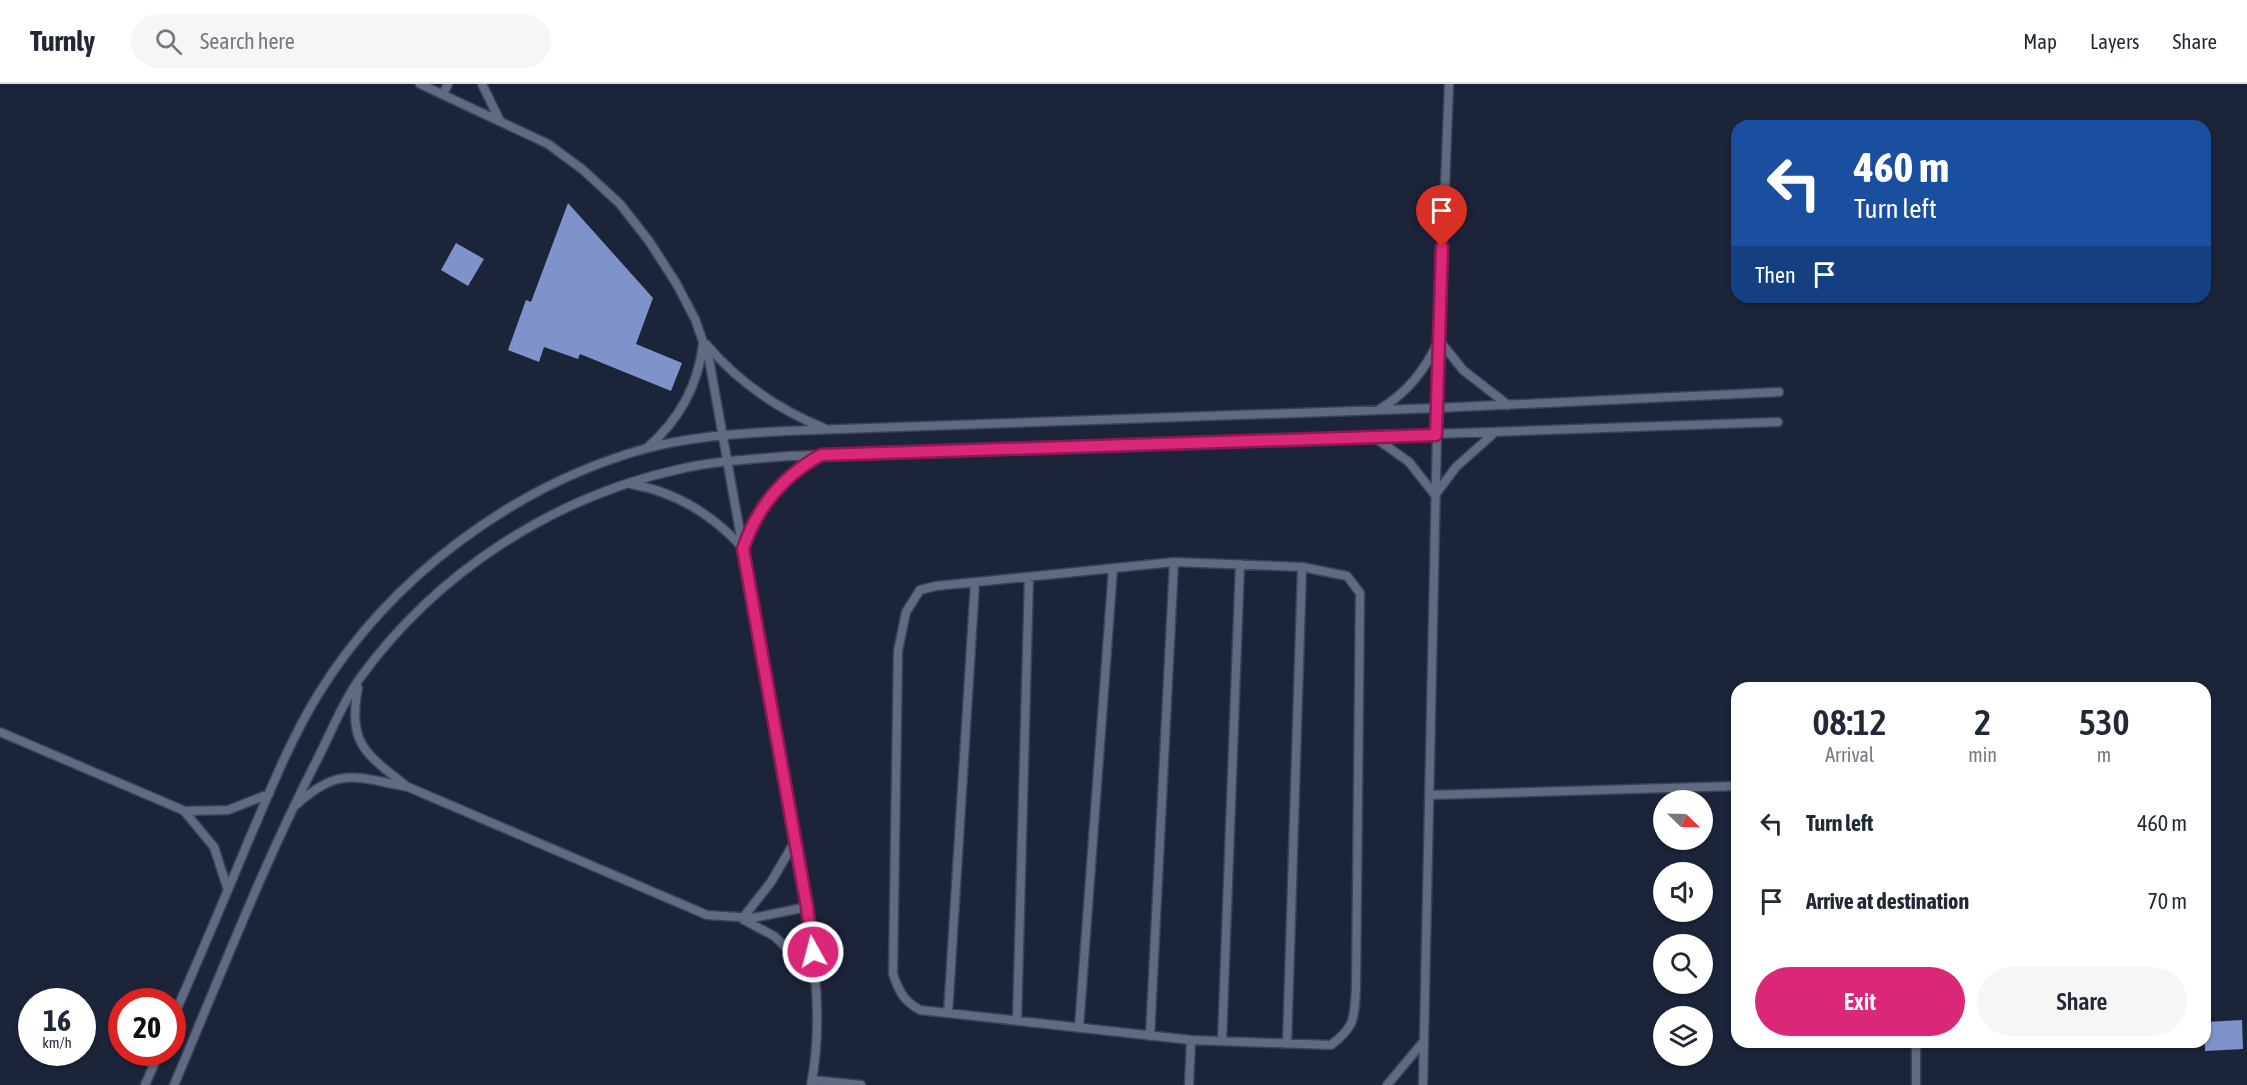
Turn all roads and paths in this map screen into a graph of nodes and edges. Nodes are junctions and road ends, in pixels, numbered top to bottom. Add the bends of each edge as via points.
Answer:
1 (420, 84) edge
2 (448, 84) edge
3 (482, 84) edge
4 (1449, 84) edge
5 (443, 94) junction
6 (499, 119) junction
7 (703, 340) junction
8 (1438, 340) junction
9 (1779, 392) dead end
10 (1509, 405) junction
11 (1437, 408) junction
12 (1378, 411) junction
13 (1778, 422) dead end
14 (827, 429) junction
15 (1495, 433) junction
16 (723, 435) junction
17 (1436, 435) junction
18 (1374, 437) junction
19 (646, 449) junction
20 (821, 455) junction
21 (726, 462) junction
22 (627, 483) junction
23 (1435, 495) junction
24 (743, 549) junction
25 (1174, 562) junction
26 (1240, 564) junction
27 (1302, 567) junction
28 (1113, 568) junction
29 (1029, 577) junction
30 (975, 583) junction
31 (359, 679) junction
32 (0, 732) edge
33 (1731, 786) edge
34 (408, 788) junction
35 (269, 794) junction
36 (1430, 795) junction
37 (292, 808) junction
38 (185, 811) junction
39 (796, 841) junction
40 (228, 890) junction
41 (807, 907) junction
42 (742, 919) junction
43 (816, 975) junction
44 (186, 988) edge
45 (948, 1013) junction
46 (1017, 1021) junction
47 (1079, 1028) junction
48 (1150, 1036) junction
49 (1191, 1040) junction
50 (1222, 1041) junction
51 (1424, 1041) junction
52 (1287, 1044) junction
53 (1916, 1048) edge
54 (153, 1066) edge
55 (811, 1082) edge
56 (145, 1085) edge
57 (174, 1085) edge
58 (861, 1085) edge
59 (1190, 1085) edge
60 (1387, 1085) edge
61 (1423, 1085) edge
62 (1916, 1085) edge

1 - 5 lane
2 - 5 lane
3 - 6 lane
4 - 8 lane
5 - 6 lane
6 - 7 lane via 548,144 620,204 676,283
7 - 14 lane via 750,387 786,411
7 - 16 lane
7 - 19 lane via 697,376 686,401 672,424
8 - 10 lane via 1463,370
8 - 11 lane
8 - 12 lane via 1413,383
9 - 10 lane
10 - 11 lane
11 - 12 lane
11 - 17 lane
12 - 14 lane
13 - 15 lane
14 - 16 lane
15 - 17 lane
15 - 23 lane via 1468,454
16 - 19 lane
16 - 21 lane
17 - 18 lane
17 - 23 lane
18 - 20 lane
18 - 23 lane via 1409,462
19 - 35 lane via 591,466 527,498 416,578 363,632 321,691 300,725
20 - 21 lane
20 - 24 lane via 794,472 771,495 754,521
21 - 22 lane
21 - 24 lane
22 - 24 lane via 665,493 700,510
22 - 31 lane via 547,517 466,567 417,610
23 - 36 lane
24 - 39 lane
25 - 26 lane
25 - 28 lane
25 - 48 lane
26 - 27 lane
26 - 50 lane
27 - 52 lane
27 - 52 lane via 1347,576 1360,593 1356,988 1348,1033 1331,1046
28 - 29 lane
28 - 47 lane
29 - 30 lane
29 - 46 lane
30 - 45 lane
30 - 45 lane via 920,590 906,612 898,651 893,974 906,1002 920,1010
31 - 34 lane via 354,706 359,738 368,756
31 - 37 lane
32 - 38 lane
33 - 36 lane
34 - 37 lane via 370,780 333,779
34 - 42 lane via 690,909
35 - 38 lane via 228,810
35 - 40 lane
36 - 51 lane
37 - 57 lane
38 - 40 lane via 214,847
39 - 41 lane
39 - 42 lane
40 - 44 lane
41 - 42 lane
41 - 43 lane
42 - 43 lane via 774,936
43 - 55 lane via 818,1022
45 - 46 lane
46 - 47 lane
47 - 48 lane
48 - 49 lane
49 - 50 lane
49 - 59 lane
50 - 52 lane
51 - 60 lane
51 - 61 lane
53 - 62 lane
54 - 56 lane
55 - 58 lane

